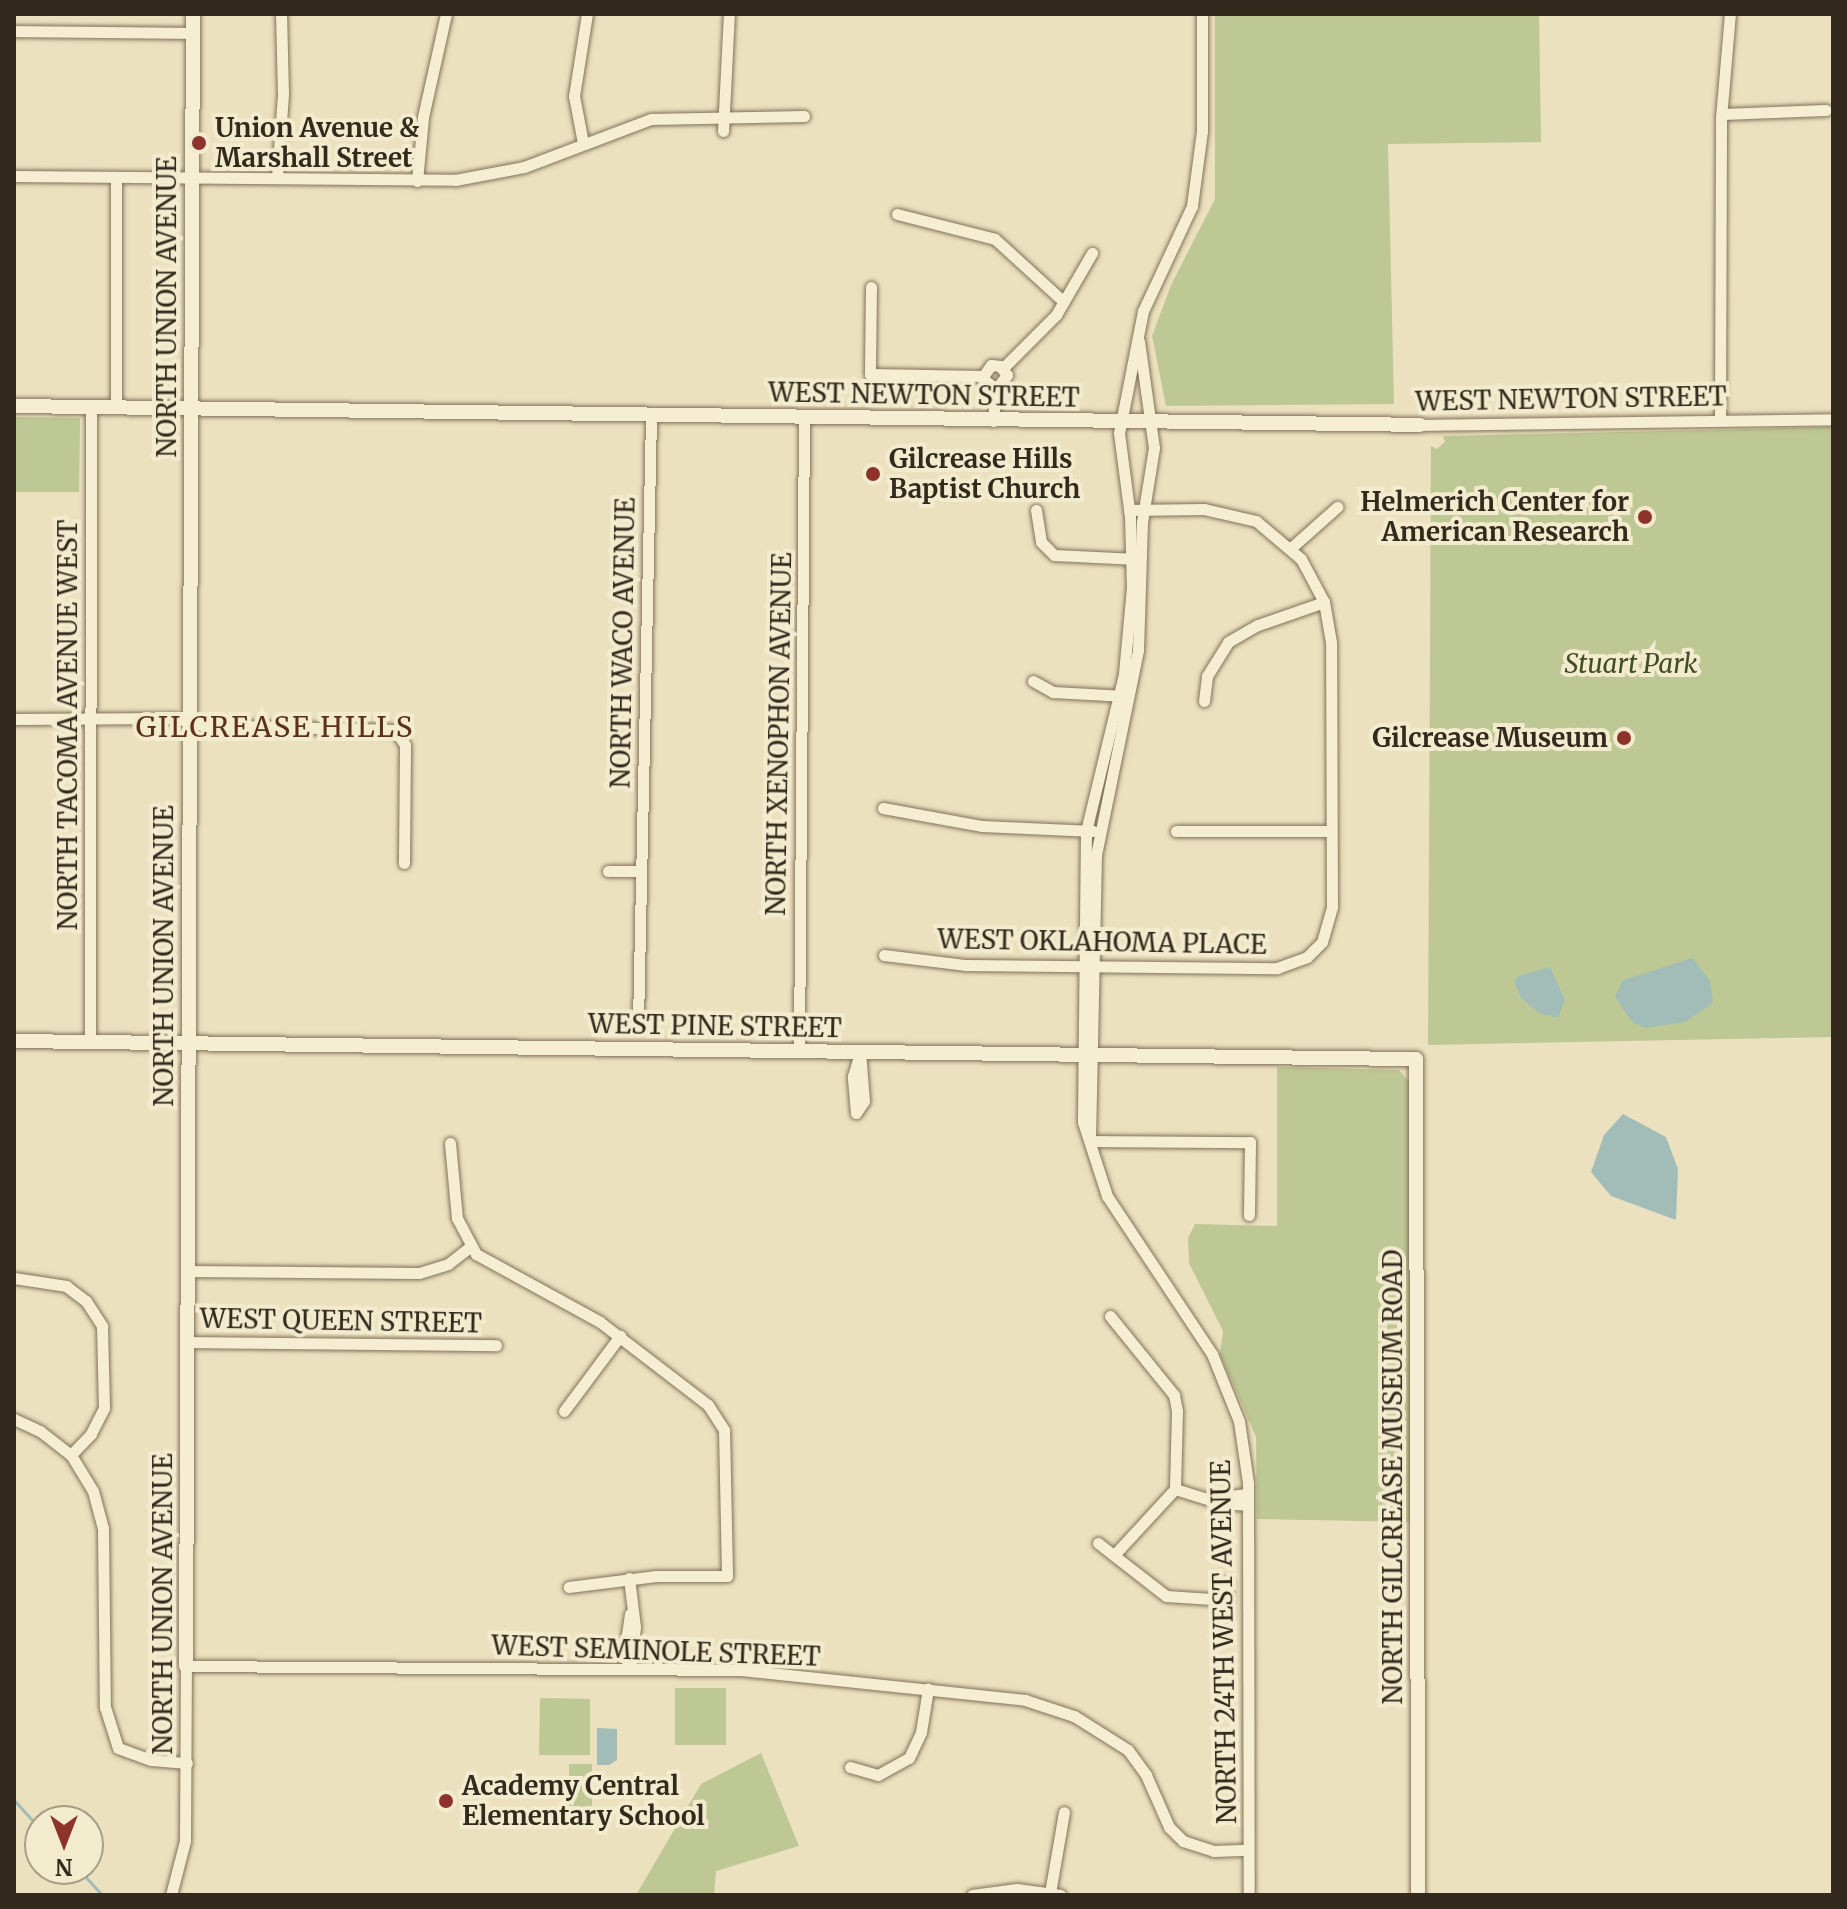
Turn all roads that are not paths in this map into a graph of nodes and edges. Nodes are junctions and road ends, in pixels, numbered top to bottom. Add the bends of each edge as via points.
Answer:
1 (193, 14) edge
2 (281, 14) edge
3 (446, 14) edge
4 (587, 14) edge
5 (729, 14) edge
6 (1202, 14) edge
7 (1730, 14) edge
8 (14, 31) edge
9 (193, 33) junction
10 (1826, 110) dead end
11 (1722, 114) junction
12 (723, 115) junction
13 (804, 116) dead end
14 (723, 131) dead end
15 (583, 143) junction
16 (14, 176) edge
17 (116, 177) junction
18 (192, 178) junction
19 (277, 178) junction
20 (417, 181) junction
21 (897, 214) dead end
22 (1092, 253) dead end
23 (871, 287) dead end
24 (1064, 302) junction
25 (1138, 338) junction
26 (1003, 368) junction
27 (982, 376) junction
28 (996, 389) junction
29 (14, 406) edge
30 (91, 408) junction
31 (116, 408) junction
32 (190, 409) junction
33 (651, 415) junction
34 (804, 417) junction
35 (1833, 419) edge
36 (1720, 420) junction
37 (993, 421) junction
38 (1121, 422) junction
39 (1154, 423) junction
40 (1420, 425) joint
41 (1337, 507) dead end
42 (1036, 510) dead end
43 (1129, 510) junction
44 (1143, 510) junction
45 (1291, 548) junction
46 (1138, 559) junction
47 (1324, 602) junction
48 (1033, 681) dead end
49 (1124, 696) junction
50 (1204, 701) dead end
51 (14, 719) edge
52 (90, 719) junction
53 (187, 721) junction
54 (883, 808) dead end
55 (1092, 831) junction
56 (1176, 831) dead end
57 (1330, 831) junction
58 (404, 863) dead end
59 (608, 871) dead end
60 (641, 871) junction
61 (884, 955) dead end
62 (1089, 966) junction
63 (638, 1022) dead end
64 (14, 1041) edge
65 (90, 1042) junction
66 (188, 1043) junction
67 (799, 1052) junction
68 (1088, 1055) junction
69 (1416, 1059) joint
70 (1090, 1141) junction
71 (450, 1143) dead end
72 (1249, 1215) dead end
73 (470, 1247) junction
74 (187, 1271) junction
75 (14, 1278) edge
76 (1110, 1316) dead end
77 (620, 1336) junction
78 (187, 1342) junction
79 (496, 1345) dead end
80 (564, 1411) dead end
81 (14, 1419) edge
82 (71, 1455) junction
83 (1175, 1489) junction
84 (1248, 1500) junction
85 (1098, 1543) dead end
86 (1114, 1555) junction
87 (629, 1578) junction
88 (1227, 1582) dead end
89 (569, 1587) dead end
90 (1227, 1600) junction
91 (1227, 1617) dead end
92 (186, 1666) junction
93 (630, 1669) junction
94 (928, 1689) junction
95 (187, 1763) junction
96 (850, 1767) dead end
97 (1064, 1812) dead end
98 (1248, 1850) junction
99 (1056, 1894) edge
100 (171, 1895) edge
101 (972, 1895) edge
102 (1249, 1895) edge
103 (1418, 1895) edge

1 - 9 street, NORTH UNION AVENUE
2 - 19 street
3 - 20 street via 418,145
4 - 15 street via 574,96
5 - 12 street
6 - 25 street, NORTH 24TH WEST AVENUE via 1202,131 1192,206 1143,311
7 - 11 street
8 - 9 street
9 - 18 street, NORTH UNION AVENUE
10 - 11 street
11 - 36 street
12 - 13 street
12 - 14 street
12 - 15 street via 651,119
15 - 20 street via 510,171
16 - 17 street
17 - 18 street
17 - 31 street
18 - 19 street
18 - 32 street, NORTH UNION AVENUE
19 - 20 street
21 - 24 street via 995,239
22 - 24 street
23 - 27 street via 870,374
24 - 26 street
25 - 38 street, NORTH 24TH WEST AVENUE
25 - 39 street, NORTH 24TH WEST AVENUE
26 - 27 street via 991,365
26 - 28 street via 1006,380
27 - 28 street via 987,387
28 - 37 street
29 - 30 street, WEST NEWTON STREET
30 - 31 street, WEST NEWTON STREET
30 - 52 street, NORTH TACOMA AVENUE WEST
31 - 32 street, WEST NEWTON STREET
32 - 33 street, WEST NEWTON STREET
32 - 53 street, NORTH UNION AVENUE
33 - 34 street, WEST NEWTON STREET
33 - 60 street, NORTH WACO AVENUE
34 - 37 street, WEST NEWTON STREET
34 - 67 street, NORTH XENOPHON AVENUE
35 - 36 street, WEST NEWTON STREET
36 - 40 street, WEST NEWTON STREET
37 - 38 street, WEST NEWTON STREET
38 - 39 street, WEST NEWTON STREET
38 - 43 street, NORTH 24TH WEST AVENUE via 1120,462
39 - 40 street, WEST NEWTON STREET
39 - 44 street, NORTH 24TH WEST AVENUE via 1152,473
41 - 45 street
42 - 46 street via 1041,542 1054,555
43 - 44 street
43 - 46 street, NORTH 24TH WEST AVENUE
44 - 45 street via 1236,514 1266,527
44 - 46 street, NORTH 24TH WEST AVENUE
45 - 47 street
46 - 49 street, NORTH 24TH WEST AVENUE via 1140,631
47 - 50 street via 1258,625 1228,642 1207,676
47 - 57 street via 1331,642
48 - 49 street via 1053,692
49 - 55 street, NORTH 24TH WEST AVENUE
51 - 52 street
52 - 53 street
52 - 65 street, NORTH TACOMA AVENUE WEST
53 - 58 street via 378,727 400,734 405,745
53 - 66 street, NORTH UNION AVENUE
54 - 55 street via 982,826
55 - 62 street, NORTH 24TH WEST AVENUE
56 - 57 street
57 - 62 street, WEST OKLAHOMA PLACE via 1331,919 1316,950 1277,968
59 - 60 street
60 - 63 street, NORTH WACO AVENUE
61 - 62 street, WEST OKLAHOMA PLACE via 940,963
62 - 68 street, NORTH 24TH WEST AVENUE
64 - 65 street, WEST PINE STREET
65 - 66 street, WEST PINE STREET
66 - 67 street, WEST PINE STREET
66 - 74 street, NORTH UNION AVENUE
67 - 68 street, WEST PINE STREET
68 - 69 street, WEST PINE STREET
68 - 70 street, NORTH 24TH WEST AVENUE via 1083,1122
69 - 103 street, NORTH GILCREASE MUSEUM ROAD
70 - 72 street via 1250,1142
70 - 84 street, NORTH 24TH WEST AVENUE via 1107,1196 1225,1378 1243,1440
71 - 73 street via 457,1218
73 - 74 street via 448,1264 419,1273
73 - 77 street via 490,1265
74 - 78 street, NORTH UNION AVENUE
75 - 82 street via 60,1283 95,1312 106,1343 106,1400 96,1426
76 - 83 street via 1174,1395
77 - 80 street
77 - 87 street via 708,1405 724,1430 727,1576
78 - 79 street, WEST QUEEN STREET
78 - 92 street, NORTH UNION AVENUE
81 - 82 street
82 - 95 street via 93,1491 103,1528 104,1695 118,1748 151,1760
83 - 84 street via 1207,1498
83 - 86 street
84 - 98 street, NORTH 24TH WEST AVENUE
85 - 86 street
86 - 90 street via 1171,1598
87 - 89 street
87 - 93 street via 624,1654
88 - 90 street
90 - 91 street
92 - 93 street, WEST SEMINOLE STREET
92 - 95 street, NORTH UNION AVENUE
93 - 94 street, WEST SEMINOLE STREET via 783,1672
94 - 96 street via 921,1732 909,1758 878,1775
94 - 98 street, WEST SEMINOLE STREET via 1025,1700 1074,1716 1134,1757 1169,1827 1183,1841 1213,1851
95 - 100 street, NORTH UNION AVENUE via 184,1855
97 - 99 street
98 - 102 street, NORTH 24TH WEST AVENUE
99 - 101 street via 1017,1889

